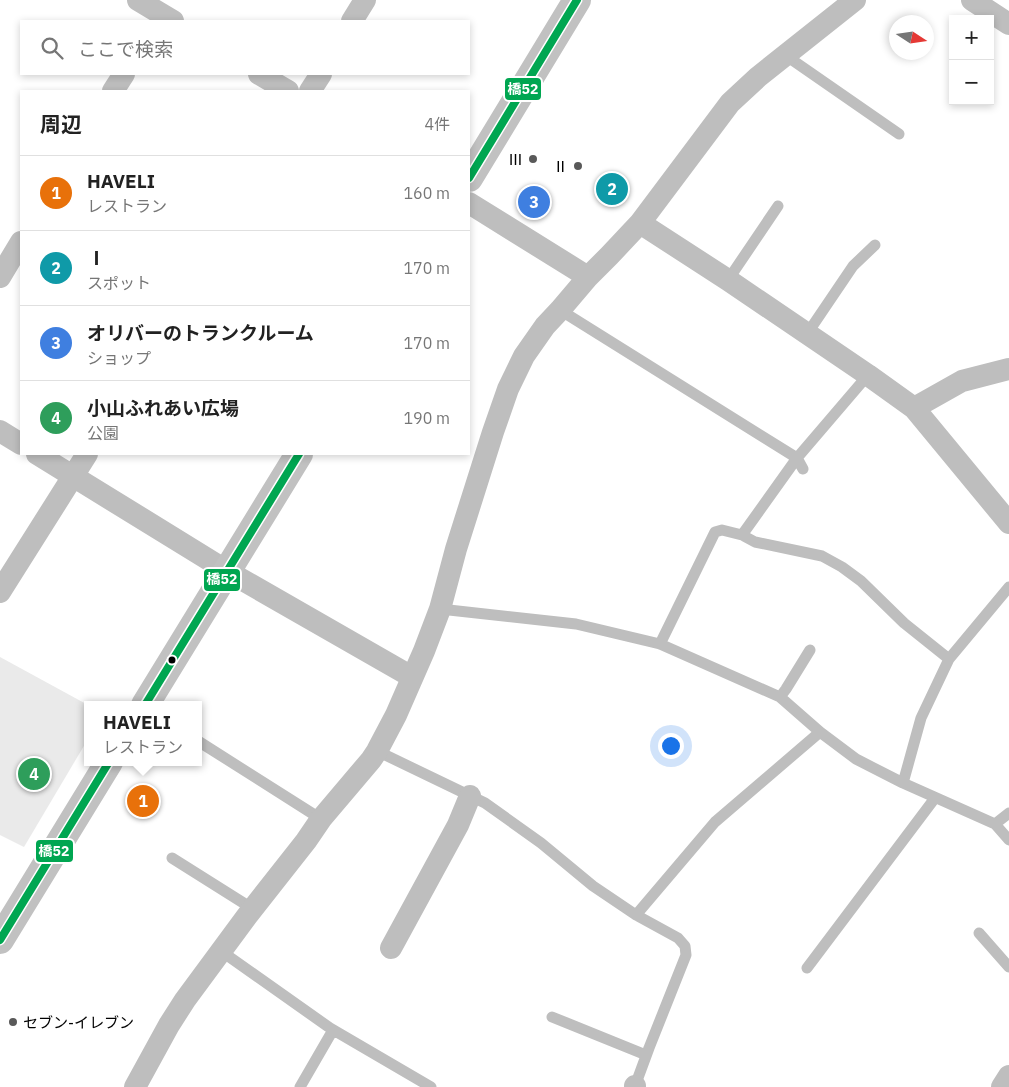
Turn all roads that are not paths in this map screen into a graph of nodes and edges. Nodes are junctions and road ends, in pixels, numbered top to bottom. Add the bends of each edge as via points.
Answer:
1 (138, 0) edge
2 (365, 0) edge
3 (577, 0) edge
4 (855, 0) edge
5 (972, 0) edge
6 (165, 14) edge
7 (353, 20) edge
8 (1009, 24) edge
9 (785, 55) junction
10 (123, 75) edge
11 (261, 75) edge
12 (320, 75) edge
13 (114, 90) edge
14 (286, 90) edge
15 (311, 90) edge
16 (899, 134) dead end
17 (470, 176) edge
18 (470, 204) edge
19 (778, 206) dead end
20 (640, 223) junction
21 (20, 244) edge
22 (876, 245) dead end
23 (0, 277) edge
24 (588, 277) junction
25 (728, 280) junction
26 (560, 310) junction
27 (807, 334) junction
28 (1009, 369) edge
29 (868, 375) junction
30 (914, 408) junction
31 (0, 431) edge
32 (20, 443) edge
33 (39, 455) edge
34 (86, 455) edge
35 (298, 455) edge
36 (797, 458) junction
37 (803, 469) dead end
38 (73, 476) junction
39 (1009, 523) edge
40 (742, 535) junction
41 (227, 571) junction
42 (0, 592) edge
43 (1007, 595) edge
44 (440, 609) junction
45 (660, 644) junction
46 (810, 650) dead end
47 (949, 659) junction
48 (412, 677) junction
49 (780, 697) junction
50 (147, 701) edge
51 (820, 732) junction
52 (202, 744) edge
53 (377, 751) junction
54 (107, 766) edge
55 (903, 783) junction
56 (470, 796) junction
57 (935, 798) junction
58 (1009, 813) edge
59 (321, 819) junction
60 (995, 824) junction
61 (1009, 840) edge
62 (172, 858) dead end
63 (253, 909) junction
64 (636, 916) junction
65 (979, 933) dead end
66 (0, 940) edge
67 (391, 948) dead end
68 (222, 951) junction
69 (1009, 967) edge
70 (807, 968) dead end
71 (552, 1017) dead end
72 (333, 1030) junction
73 (646, 1055) junction
74 (1009, 1076) edge
75 (135, 1087) edge
76 (300, 1087) edge
77 (431, 1087) edge
78 (635, 1087) edge
79 (1002, 1087) edge

1 - 6 street
2 - 7 street
3 - 17 street
4 - 9 street
5 - 8 street
9 - 16 lane
9 - 20 street via 730,103
10 - 13 street
11 - 14 street
12 - 15 street
18 - 24 street
19 - 25 lane
20 - 24 street
20 - 25 street
21 - 23 street
22 - 27 lane via 853,266
24 - 26 street
25 - 27 street
26 - 36 lane
26 - 44 street via 524,356 508,389
27 - 29 street
28 - 30 street via 962,381
29 - 30 street
29 - 36 lane
30 - 39 street
31 - 32 street
33 - 38 street
34 - 38 street
35 - 41 street
36 - 37 lane
36 - 40 lane
38 - 41 street
38 - 42 street
40 - 45 lane via 722,530 715,532
40 - 47 lane via 755,542 822,556 842,567
41 - 48 street
41 - 50 street
43 - 47 lane
44 - 45 lane via 576,624
44 - 48 street
45 - 49 lane
46 - 49 lane
47 - 55 lane via 921,718
48 - 53 street
49 - 51 lane
51 - 55 lane via 856,759
51 - 64 lane via 716,822
52 - 59 lane
53 - 56 lane
53 - 59 street
54 - 66 street
55 - 57 lane
56 - 64 lane via 533,837
56 - 67 street
57 - 60 lane
57 - 70 lane
58 - 60 lane
59 - 63 street
60 - 61 lane
62 - 63 lane
63 - 68 street
64 - 73 lane via 678,938 685,946 686,955
65 - 69 lane
68 - 72 lane
68 - 75 street via 168,1024
71 - 73 lane
72 - 76 lane
72 - 77 lane
73 - 78 lane
74 - 79 street

